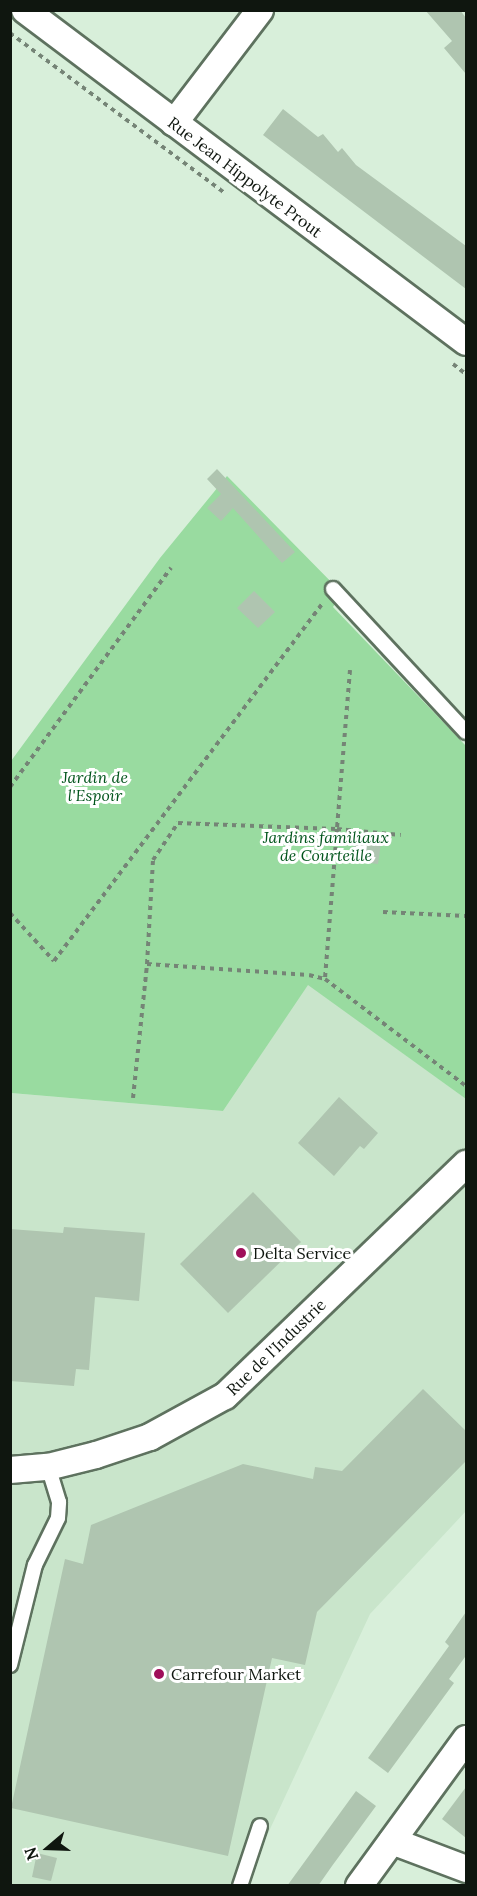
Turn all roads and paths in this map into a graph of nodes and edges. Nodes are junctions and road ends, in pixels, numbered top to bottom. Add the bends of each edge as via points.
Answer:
1 (25, 10) edge
2 (260, 10) edge
3 (174, 123) junction
4 (466, 342) edge
5 (171, 568) dead end
6 (333, 589) joint
7 (350, 670) dead end
8 (466, 732) edge
9 (10, 787) edge
10 (337, 829) junction
11 (401, 835) dead end
12 (383, 912) dead end
13 (10, 913) edge
14 (466, 916) edge
15 (147, 964) junction
16 (325, 979) junction
17 (466, 1086) edge
18 (133, 1098) dead end
19 (466, 1164) edge
20 (48, 1467) junction
21 (10, 1470) edge
22 (10, 1665) edge
23 (466, 1739) edge
24 (260, 1826) dead end
25 (392, 1841) junction
26 (466, 1869) edge
27 (240, 1886) edge
28 (359, 1886) edge

1 - 3 street, Rue Jean Hippolyte Prout
2 - 3 street
3 - 4 street, Rue Jean Hippolyte Prout
5 - 9 path
6 - 8 lane
6 - 13 path via 54,961
7 - 10 path
10 - 11 path
10 - 15 path via 178,823 153,860
10 - 16 path
12 - 14 path
15 - 16 path
15 - 18 path
16 - 17 path
19 - 20 street, Rue de l'Industrie via 225,1396 150,1437
20 - 21 street, Rue de l'Industrie
20 - 22 lane via 59,1502 58,1518 35,1565
23 - 25 street
24 - 27 lane
25 - 26 street
25 - 28 street

